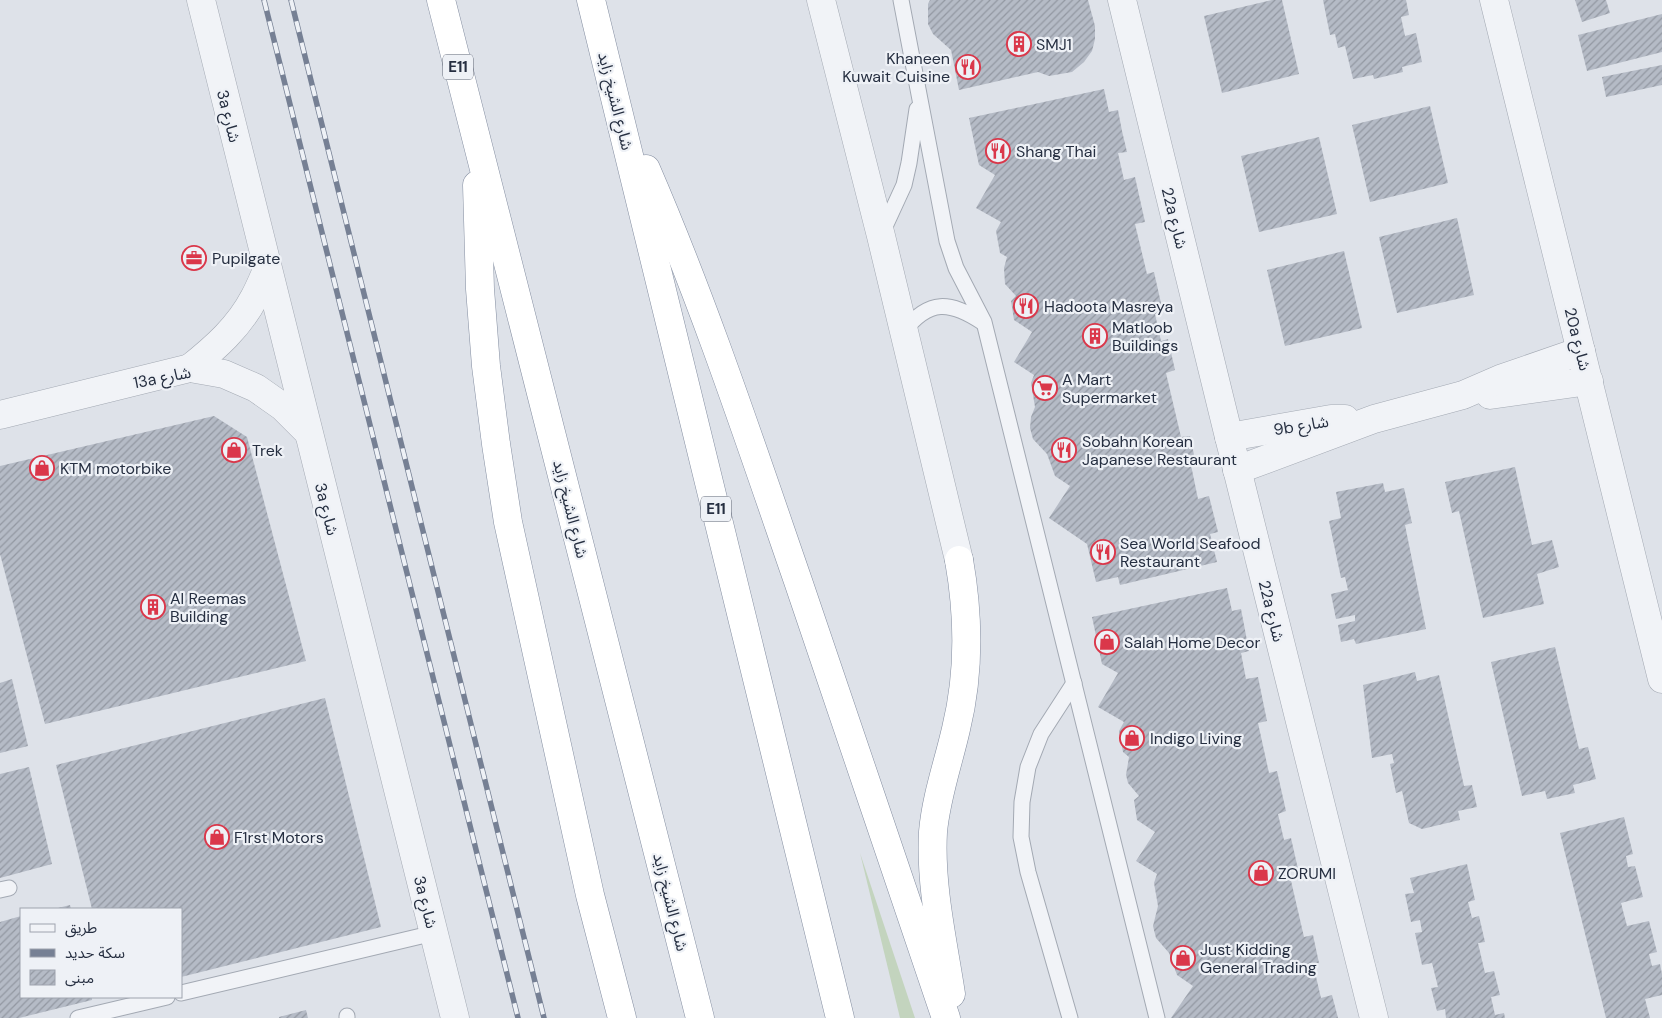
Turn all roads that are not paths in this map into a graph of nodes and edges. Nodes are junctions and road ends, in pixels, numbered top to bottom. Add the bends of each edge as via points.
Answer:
1 (201, 0) edge
2 (441, 0) edge
3 (591, 0) edge
4 (821, 0) edge
5 (901, 0) edge
6 (1122, 0) edge
7 (1494, 0) edge
8 (615, 95) junction
9 (918, 97) junction
10 (475, 134) junction
11 (881, 236) junction
12 (267, 270) junction
13 (984, 322) junction
14 (904, 331) junction
15 (1581, 351) junction
16 (190, 368) junction
17 (1589, 381) junction
18 (1463, 395) junction
19 (0, 415) edge
20 (1374, 419) junction
21 (308, 432) junction
22 (1228, 437) junction
23 (1237, 470) junction
24 (959, 560) joint
25 (1662, 679) edge
26 (1074, 683) junction
27 (434, 933) junction
28 (182, 993) edge
29 (163, 998) edge
30 (78, 1018) edge
31 (455, 1018) edge
32 (622, 1018) edge
33 (700, 1018) edge
34 (840, 1018) edge
35 (946, 1018) edge
36 (955, 1018) edge
37 (1070, 1018) edge
38 (1157, 1018) edge
39 (1374, 1018) edge

1 - 12 street, 3a شارع
2 - 10 highway, شارع الشيخ زايد / E11
3 - 8 highway, شارع الشيخ زايد / E11
4 - 11 street
5 - 9 lane
6 - 22 street, 22a شارع
7 - 15 street, 20a شارع
8 - 34 highway, شارع الشيخ زايد / E11
8 - 35 highway via 666,214 752,447
9 - 11 lane via 904,185
9 - 13 lane via 947,241 956,268
10 - 32 highway via 486,366 508,522 590,895
10 - 33 highway, شارع الشيخ زايد / E11
11 - 14 street
12 - 16 street via 237,325
12 - 21 street, 3a شارع
13 - 14 lane via 948,306 930,309 915,317
13 - 26 lane
14 - 24 street
15 - 17 street, 20a شارع
15 - 18 street, 9b شارع
16 - 19 street, 13a شارع
16 - 21 street, 13a شارع via 224,374 256,388 284,407
17 - 18 street, 9b شارع
17 - 25 street, 20a شارع
18 - 20 street, 9b شارع
20 - 22 street, 9b شارع via 1331,420
20 - 23 street, 9b شارع
21 - 27 street, 3a شارع
22 - 23 street, 22a شارع
23 - 39 street, 22a شارع
24 - 36 highway via 966,602 967,663 963,696 940,786 933,834 934,880
26 - 37 lane via 1041,734 1028,767 1021,837
26 - 38 lane
27 - 28 lane
27 - 31 street, 3a شارع
29 - 30 lane

